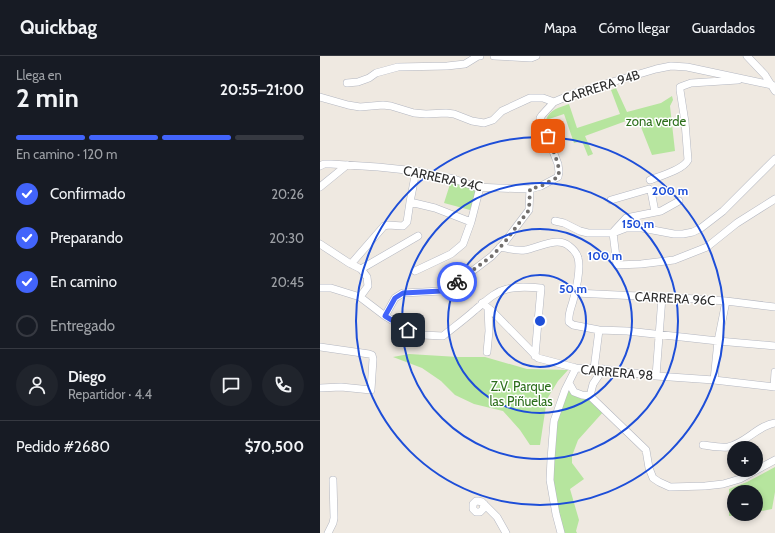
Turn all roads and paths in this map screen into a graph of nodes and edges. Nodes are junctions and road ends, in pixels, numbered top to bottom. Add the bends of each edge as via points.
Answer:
1 (480, 56) edge
2 (494, 56) edge
3 (536, 56) edge
4 (747, 56) edge
5 (748, 80) junction
6 (347, 83) dead end
7 (773, 88) edge
8 (320, 97) edge
9 (554, 102) junction
10 (775, 159) edge
11 (347, 165) junction
12 (320, 166) edge
13 (416, 171) junction
14 (650, 180) dead end
15 (320, 187) edge
16 (480, 187) junction
17 (530, 189) junction
18 (775, 199) edge
19 (610, 200) dead end
20 (679, 201) dead end
21 (410, 202) junction
22 (655, 212) junction
23 (556, 221) dead end
24 (471, 222) junction
25 (613, 233) junction
26 (418, 236) dead end
27 (320, 244) edge
28 (500, 247) junction
29 (351, 264) junction
30 (361, 269) junction
31 (415, 271) dead end
32 (320, 288) edge
33 (575, 293) junction
34 (360, 297) junction
35 (662, 297) junction
36 (726, 301) junction
37 (482, 303) junction
38 (775, 307) edge
39 (488, 308) junction
40 (385, 316) junction
41 (599, 330) junction
42 (660, 335) junction
43 (718, 341) junction
44 (775, 346) edge
45 (320, 347) edge
46 (487, 352) dead end
47 (536, 356) junction
48 (576, 368) junction
49 (594, 369) junction
50 (603, 369) junction
51 (775, 372) edge
52 (656, 376) junction
53 (714, 380) junction
54 (569, 382) junction
55 (774, 387) edge
56 (320, 388) edge
57 (574, 392) junction
58 (564, 394) junction
59 (590, 396) junction
60 (775, 424) edge
61 (703, 445) dead end
62 (775, 460) edge
63 (333, 480) dead end
64 (484, 504) dead end
65 (328, 533) edge
66 (506, 533) edge
67 (561, 533) edge

1 - 6 street via 466,64 454,66 398,67 376,73 358,82
2 - 3 street
4 - 7 street
5 - 7 street, CARRERA 94B
5 - 9 street, CARRERA 94B via 671,66 575,93
5 - 14 street via 691,83 680,87 688,160 681,167
8 - 9 street, CARRERA 94B via 360,107 383,105 414,113 454,114 484,123 530,98 543,98
9 - 17 street, CARRERA 94C via 540,118 558,164 558,177
10 - 25 street via 723,211 693,232 674,234 626,228
11 - 12 street, CARRERA 94C
11 - 13 street, CARRERA 94C
11 - 15 street
13 - 16 street, CARRERA 94C
13 - 21 street
16 - 17 street, CARRERA 94C
16 - 24 street
17 - 28 street via 529,210
18 - 25 street via 737,223 707,247 674,260 617,265
19 - 22 street via 649,189
20 - 22 street
21 - 24 street via 435,208
21 - 29 street via 406,224 384,226
22 - 25 street via 626,218
23 - 25 street via 588,233
24 - 31 street via 463,244 451,254
26 - 30 street
27 - 29 street
28 - 33 street via 524,250 558,242 566,244 578,257
28 - 40 street via 492,256 442,291 399,295
29 - 30 street
30 - 34 street via 367,277 368,286
32 - 34 street via 331,288
33 - 35 street, CARRERA 96C
33 - 41 street via 568,316 569,322
34 - 40 street
35 - 36 street, CARRERA 96C
35 - 42 street
36 - 38 street, CARRERA 96C
36 - 43 street
37 - 39 street, CARRERA 98
37 - 40 street via 443,336 423,335 408,330
37 - 47 street via 506,289 541,288
39 - 46 street
39 - 47 street, CARRERA 98
41 - 42 street
41 - 49 street
42 - 43 street
42 - 52 street
43 - 44 street
43 - 53 street
45 - 56 street via 369,354 373,359 370,390
47 - 48 street, CARRERA 98
48 - 49 street, CARRERA 98
48 - 54 street
49 - 50 street, CARRERA 98
50 - 52 street, CARRERA 98
50 - 59 street via 593,384
51 - 55 street
52 - 53 street, CARRERA 98
53 - 55 street, CARRERA 98
54 - 57 street
54 - 58 street
57 - 58 street
57 - 59 street
58 - 67 street via 554,421 550,480
59 - 62 street via 646,450 653,478 670,487 723,484 740,479
60 - 61 street via 769,424 743,441 728,447
63 - 65 street via 334,518
64 - 66 street

